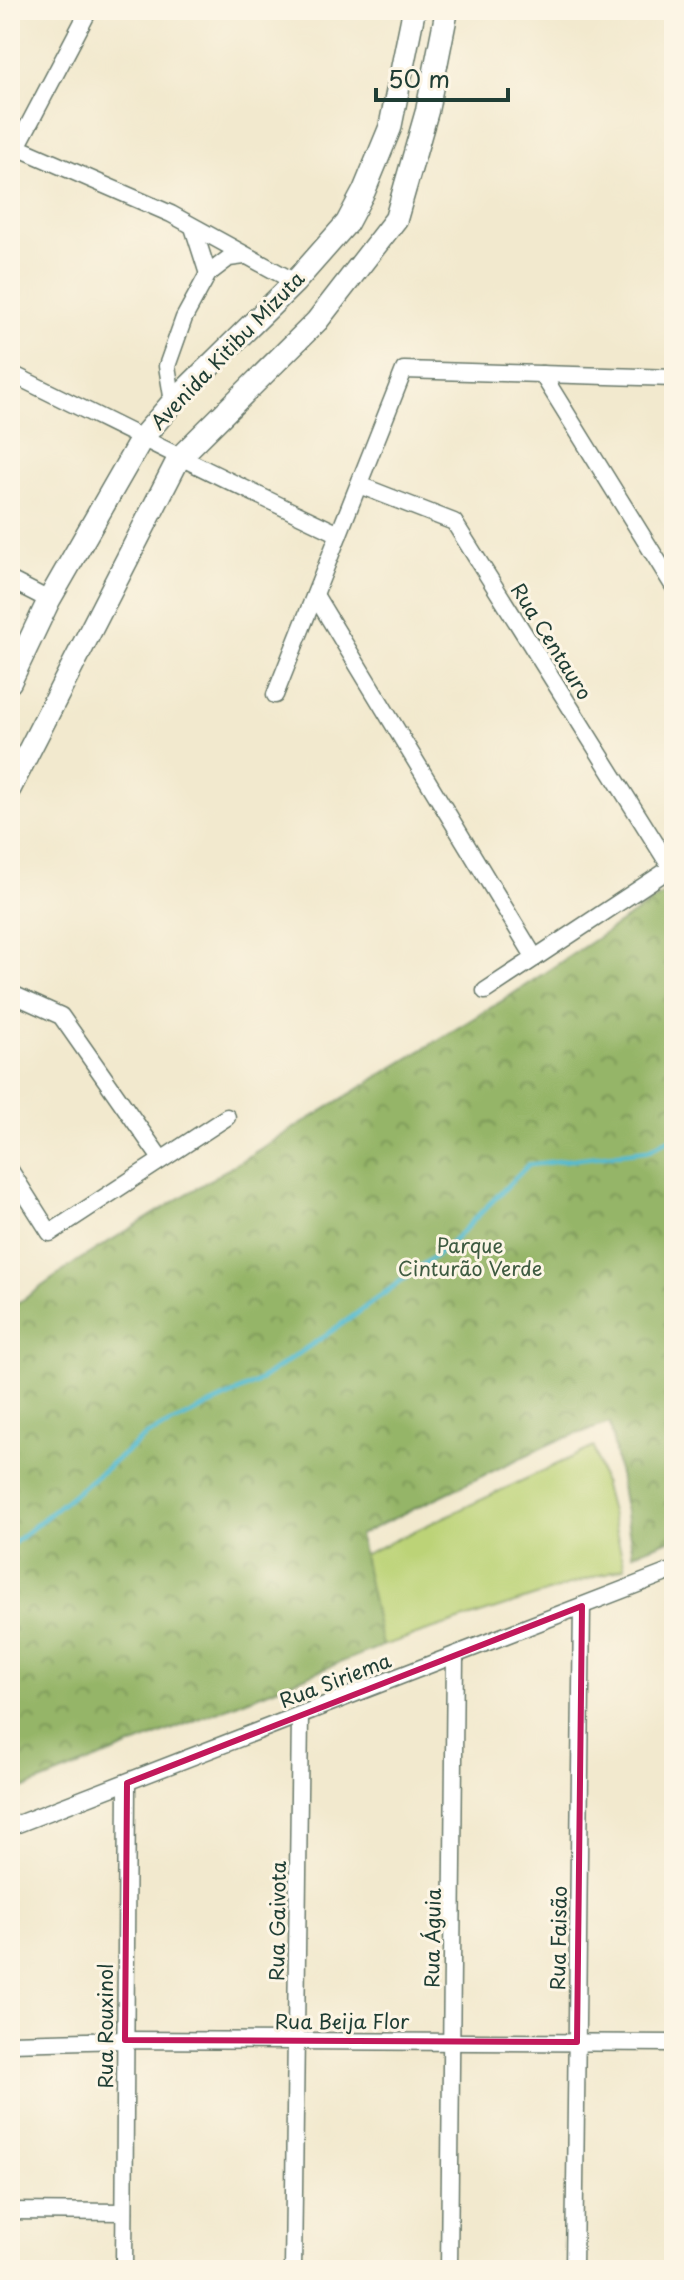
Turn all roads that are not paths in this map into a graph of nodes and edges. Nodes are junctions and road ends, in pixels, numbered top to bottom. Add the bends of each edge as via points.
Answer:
1 (89, 10) edge
2 (414, 10) edge
3 (447, 10) edge
4 (13, 146) edge
5 (193, 227) junction
6 (244, 256) junction
7 (208, 274) junction
8 (295, 282) junction
9 (10, 373) edge
10 (542, 374) junction
11 (674, 378) edge
12 (173, 402) junction
13 (142, 438) junction
14 (179, 458) junction
15 (359, 485) junction
16 (339, 534) junction
17 (10, 580) edge
18 (674, 587) edge
19 (315, 595) junction
20 (49, 600) junction
21 (10, 682) edge
22 (275, 695) dead end
23 (10, 788) edge
24 (672, 867) edge
25 (535, 958) junction
26 (485, 991) dead end
27 (10, 993) edge
28 (227, 1117) dead end
29 (161, 1159) junction
30 (10, 1170) edge
31 (674, 1570) edge
32 (582, 1606) junction
33 (455, 1655) junction
34 (300, 1716) junction
35 (127, 1783) junction
36 (10, 1827) edge
37 (125, 2040) junction
38 (296, 2041) junction
39 (451, 2042) junction
40 (577, 2042) junction
41 (10, 2043) edge
42 (674, 2043) edge
43 (10, 2211) edge
44 (124, 2212) junction
45 (124, 2270) edge
46 (293, 2270) edge
47 (449, 2270) edge
48 (574, 2270) edge

1 - 4 street
2 - 8 street, Avenida Kitibu Mizuta via 390,128 364,191 347,223
3 - 14 street via 427,111 396,219 317,321
4 - 5 street
5 - 6 street
5 - 7 street
6 - 7 street via 229,258
6 - 8 street
7 - 12 street via 184,318 167,366
8 - 12 street, Avenida Kitibu Mizuta
9 - 13 street
10 - 11 street
10 - 15 street via 404,370
10 - 18 street
12 - 13 street, Avenida Kitibu Mizuta
13 - 14 street
13 - 20 street, Avenida Kitibu Mizuta
14 - 16 street
14 - 23 street
15 - 16 street
15 - 24 street, Rua Centauro via 454,522
16 - 19 street
17 - 20 street
19 - 22 street
19 - 25 street
20 - 21 street, Avenida Kitibu Mizuta
24 - 25 street
25 - 26 street
27 - 29 street via 61,1016
28 - 29 street
29 - 30 street via 50,1233
31 - 32 street, Rua Siriema
32 - 33 street, Rua Siriema
32 - 40 street, Rua Faisão
33 - 34 street, Rua Siriema
33 - 39 street, Rua Águia
34 - 35 street, Rua Siriema
34 - 38 street, Rua Gaivota
35 - 36 street, Rua Siriema
35 - 37 street, Rua Rouxinol
37 - 38 street, Rua Beija Flor
37 - 41 street, Rua Beija Flor
37 - 44 street, Rua Rouxinol
38 - 39 street, Rua Beija Flor
38 - 46 street, Rua Gaivota
39 - 40 street, Rua Beija Flor
39 - 47 street, Rua Águia
40 - 42 street, Rua Beija Flor
40 - 48 street, Rua Faisão
43 - 44 street
44 - 45 street, Rua Rouxinol

